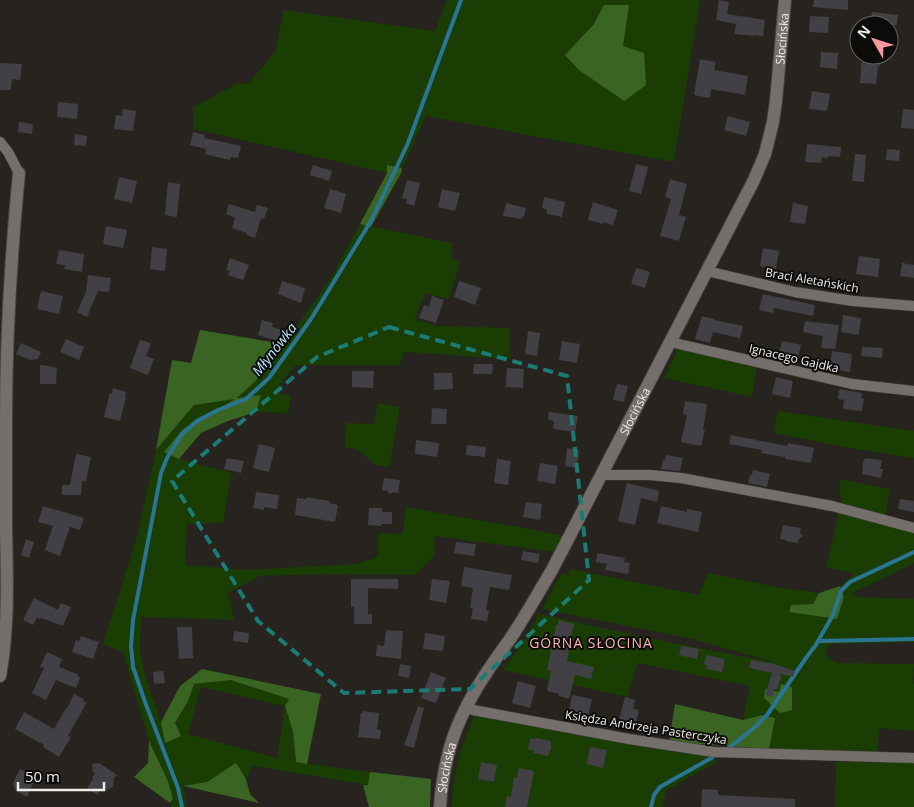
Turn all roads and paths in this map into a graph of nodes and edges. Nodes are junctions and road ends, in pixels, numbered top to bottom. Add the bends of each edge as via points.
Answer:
1 (785, 0) edge
2 (0, 142) edge
3 (20, 173) joint
4 (707, 271) junction
5 (914, 306) edge
6 (670, 342) junction
7 (914, 391) edge
8 (601, 475) junction
9 (914, 528) edge
10 (0, 676) edge
11 (466, 707) junction
12 (914, 758) edge
13 (440, 807) edge

1 - 4 street, Słocińska via 776,101 765,154
2 - 3 street
3 - 10 street via 7,354 8,601
4 - 5 street, Braci Aletańskich via 795,292
4 - 6 street, Słocińska
6 - 7 street, Ignacego Gajdka via 852,384
6 - 8 street, Słocińska
8 - 9 street via 681,478 832,506
8 - 11 street, Słocińska via 529,610
11 - 12 street, Księdza Andrzeja Pasterczyka via 714,752
11 - 13 street, Słocińska via 450,748

